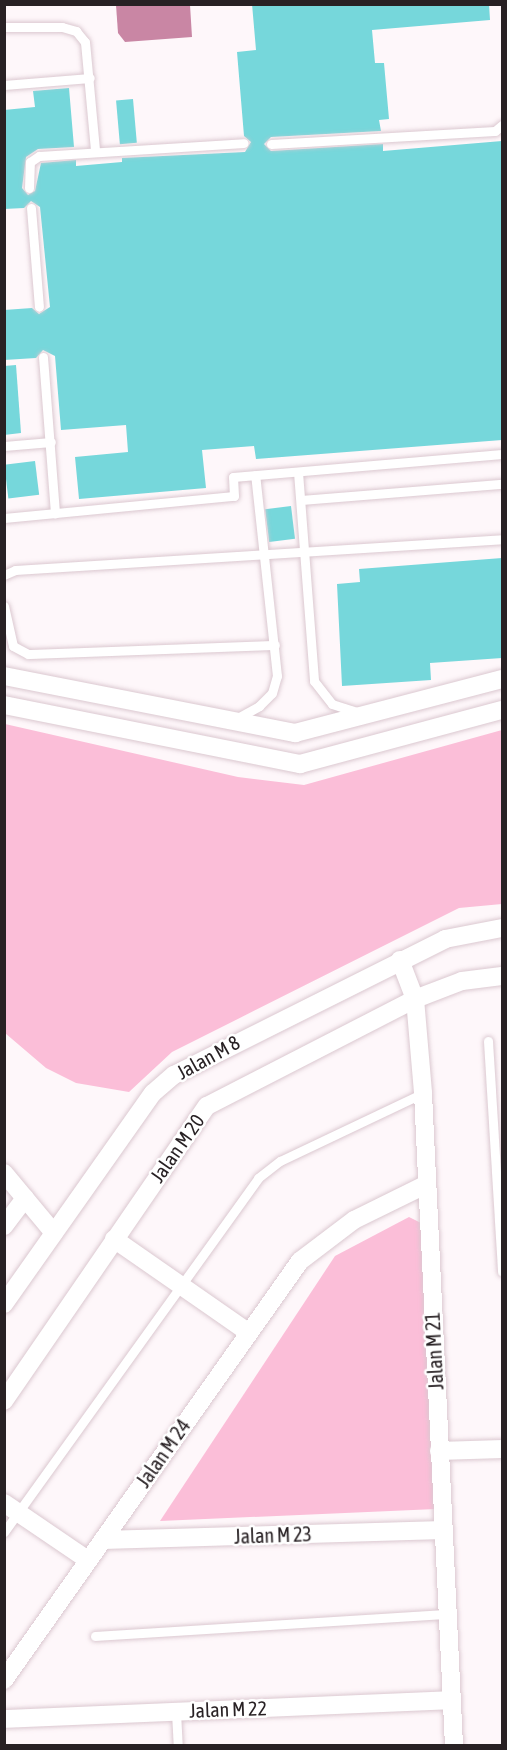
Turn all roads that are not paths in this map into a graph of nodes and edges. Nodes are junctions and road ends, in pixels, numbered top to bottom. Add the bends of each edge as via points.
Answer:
1 (4, 27) edge
2 (90, 78) junction
3 (4, 85) edge
4 (502, 125) edge
5 (244, 143) dead end
6 (271, 144) dead end
7 (95, 150) junction
8 (29, 188) dead end
9 (31, 208) dead end
10 (39, 307) dead end
11 (43, 357) dead end
12 (51, 442) junction
13 (4, 446) edge
14 (502, 454) edge
15 (298, 472) junction
16 (255, 476) junction
17 (502, 484) edge
18 (301, 500) junction
19 (55, 514) junction
20 (4, 518) edge
21 (502, 539) edge
22 (304, 553) junction
23 (265, 555) junction
24 (5, 573) edge
25 (4, 606) edge
26 (275, 645) junction
27 (4, 676) edge
28 (502, 679) edge
29 (4, 705) edge
30 (502, 710) edge
31 (364, 715) junction
32 (232, 721) junction
33 (502, 928) edge
34 (400, 960) junction
35 (502, 976) edge
36 (415, 999) junction
37 (488, 1041) dead end
38 (423, 1093) junction
39 (4, 1173) edge
40 (425, 1185) junction
41 (25, 1198) junction
42 (4, 1226) edge
43 (54, 1233) junction
44 (114, 1239) junction
45 (502, 1272) edge
46 (177, 1284) junction
47 (4, 1304) edge
48 (248, 1332) junction
49 (4, 1401) edge
50 (502, 1449) edge
51 (439, 1451) junction
52 (11, 1507) edge
53 (443, 1530) junction
54 (4, 1532) edge
55 (103, 1540) junction
56 (88, 1560) junction
57 (448, 1614) junction
58 (95, 1636) dead end
59 (4, 1680) edge
60 (452, 1700) junction
61 (176, 1712) junction
62 (4, 1719) edge
63 (178, 1746) edge
64 (454, 1746) edge

1 - 2 lane via 76,31 85,42
2 - 3 lane
2 - 7 lane
4 - 6 lane via 495,130
5 - 7 lane
7 - 8 lane via 39,156 30,162
9 - 10 lane
11 - 12 lane
12 - 13 lane
12 - 19 lane
14 - 15 lane
15 - 16 lane
15 - 18 lane
16 - 19 lane via 233,477 234,496
16 - 23 lane
17 - 18 lane
18 - 22 lane
19 - 20 lane
21 - 22 lane
22 - 23 lane
22 - 31 lane via 315,681 332,704
23 - 24 lane
23 - 26 lane
25 - 26 lane via 13,646 28,654
26 - 32 lane via 272,693
27 - 32 street
28 - 31 street
29 - 30 street via 300,764
31 - 32 street via 295,733
33 - 34 street, Jalan M 8 via 445,939
34 - 36 street, Jalan M 21
34 - 43 street, Jalan M 8 via 174,1075 153,1093
35 - 36 street, Jalan M 20 via 462,981
36 - 38 street, Jalan M 21
36 - 44 street, Jalan M 20 via 207,1106
37 - 45 lane
38 - 40 street, Jalan M 21
38 - 46 lane via 267,1170
39 - 41 street
40 - 48 street, Jalan M 24 via 331,1233 300,1262
40 - 51 street, Jalan M 21
41 - 42 street
41 - 43 street
43 - 47 street, Jalan M 8
44 - 46 street
44 - 49 street, Jalan M 20
46 - 48 street
46 - 52 lane
48 - 55 street, Jalan M 24
50 - 51 street
51 - 53 street, Jalan M 21
52 - 54 lane
52 - 56 street
53 - 55 street, Jalan M 23
53 - 57 street, Jalan M 21
55 - 56 street, Jalan M 24
56 - 59 street, Jalan M 24
57 - 58 lane
57 - 60 street, Jalan M 21
60 - 61 street, Jalan M 22
60 - 64 street, Jalan M 21
61 - 62 street, Jalan M 22
61 - 63 lane

